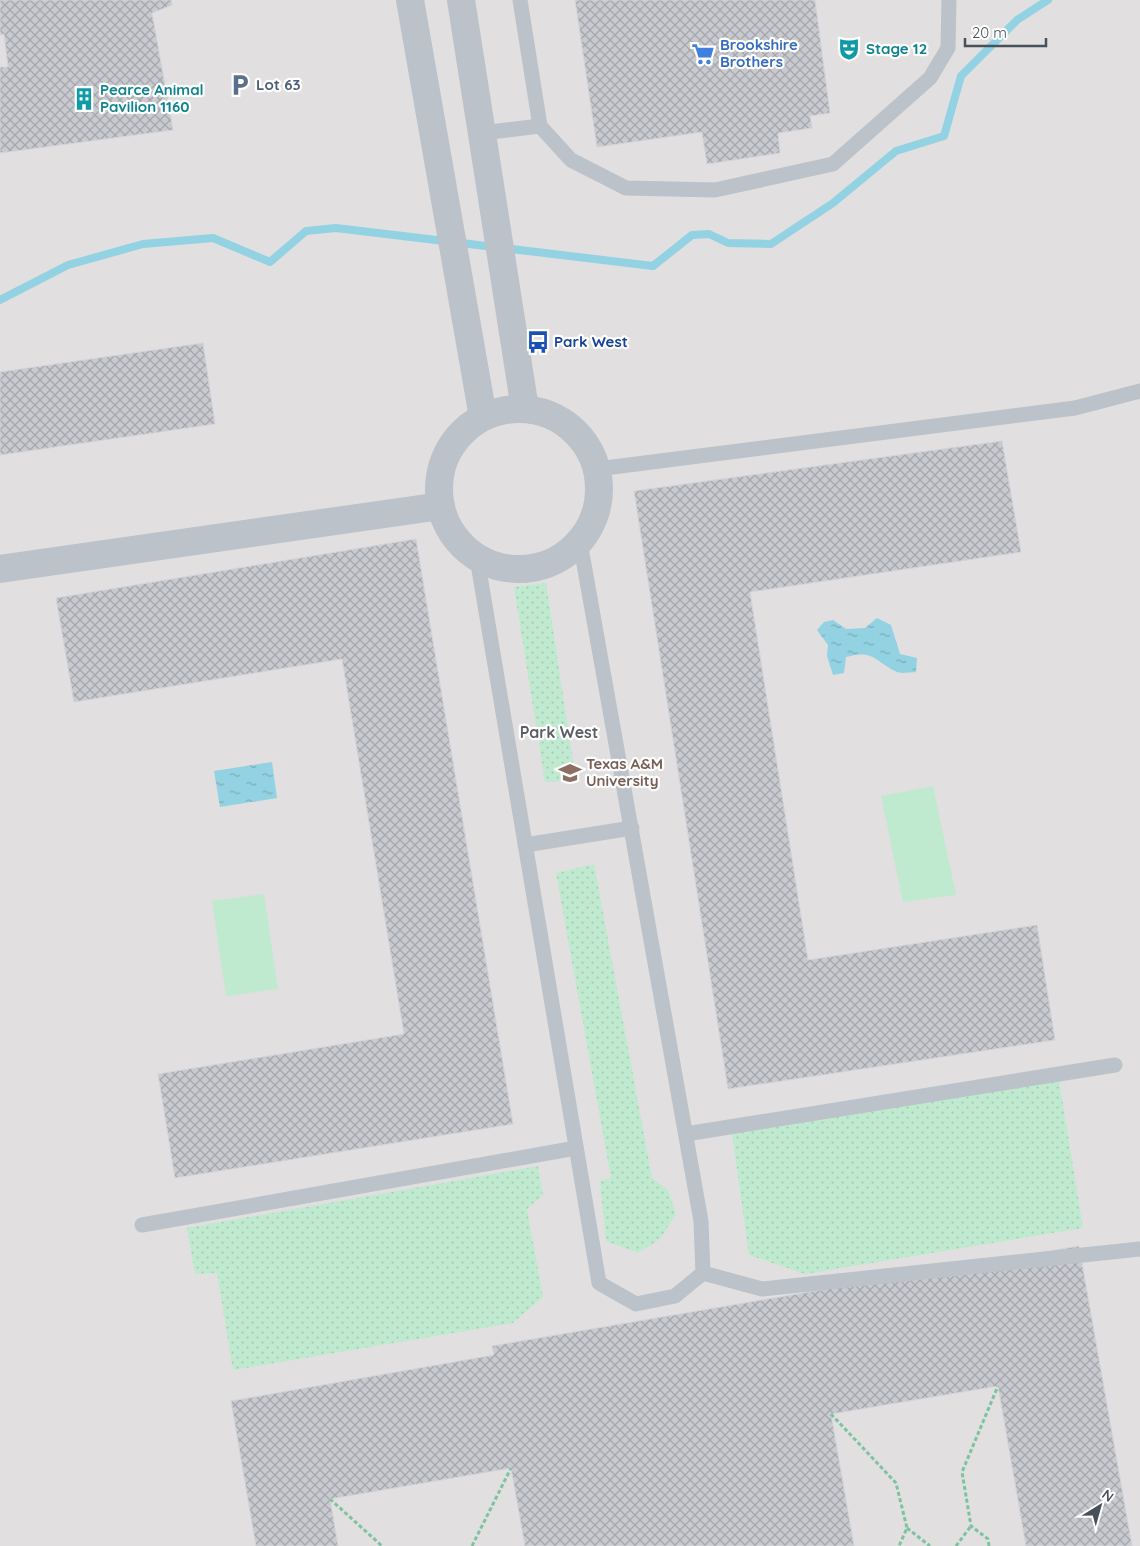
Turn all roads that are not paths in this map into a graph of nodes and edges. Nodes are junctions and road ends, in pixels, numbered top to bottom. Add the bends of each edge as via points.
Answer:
1 (410, 0) edge
2 (461, 0) edge
3 (520, 0) edge
4 (949, 0) edge
5 (540, 126) junction
6 (482, 133) junction
7 (1140, 391) edge
8 (525, 409) junction
9 (483, 417) junction
10 (597, 469) junction
11 (441, 506) junction
12 (580, 542) junction
13 (477, 558) junction
14 (0, 569) edge
15 (632, 828) junction
16 (524, 845) junction
17 (1115, 1065) dead end
18 (686, 1134) junction
19 (576, 1148) junction
20 (142, 1225) dead end
21 (1140, 1249) edge
22 (703, 1274) junction

1 - 9 street
2 - 6 street
3 - 5 lane
4 - 5 lane via 948,48 930,78 833,164 715,190 626,188 571,160
5 - 6 lane
6 - 8 street
7 - 10 lane via 1075,408
8 - 9 street via 503,410
8 - 10 street via 557,418 582,439
9 - 11 street via 462,432 446,454 439,480
10 - 12 street via 600,494 594,520
11 - 13 street via 448,526
11 - 14 street
12 - 13 street via 559,559 532,568 504,568
12 - 15 lane
13 - 16 lane
15 - 16 lane
15 - 18 lane
16 - 19 lane
17 - 18 lane
18 - 22 lane via 701,1221
19 - 20 lane
19 - 22 lane via 599,1283 636,1304 675,1296
21 - 22 lane via 762,1289

